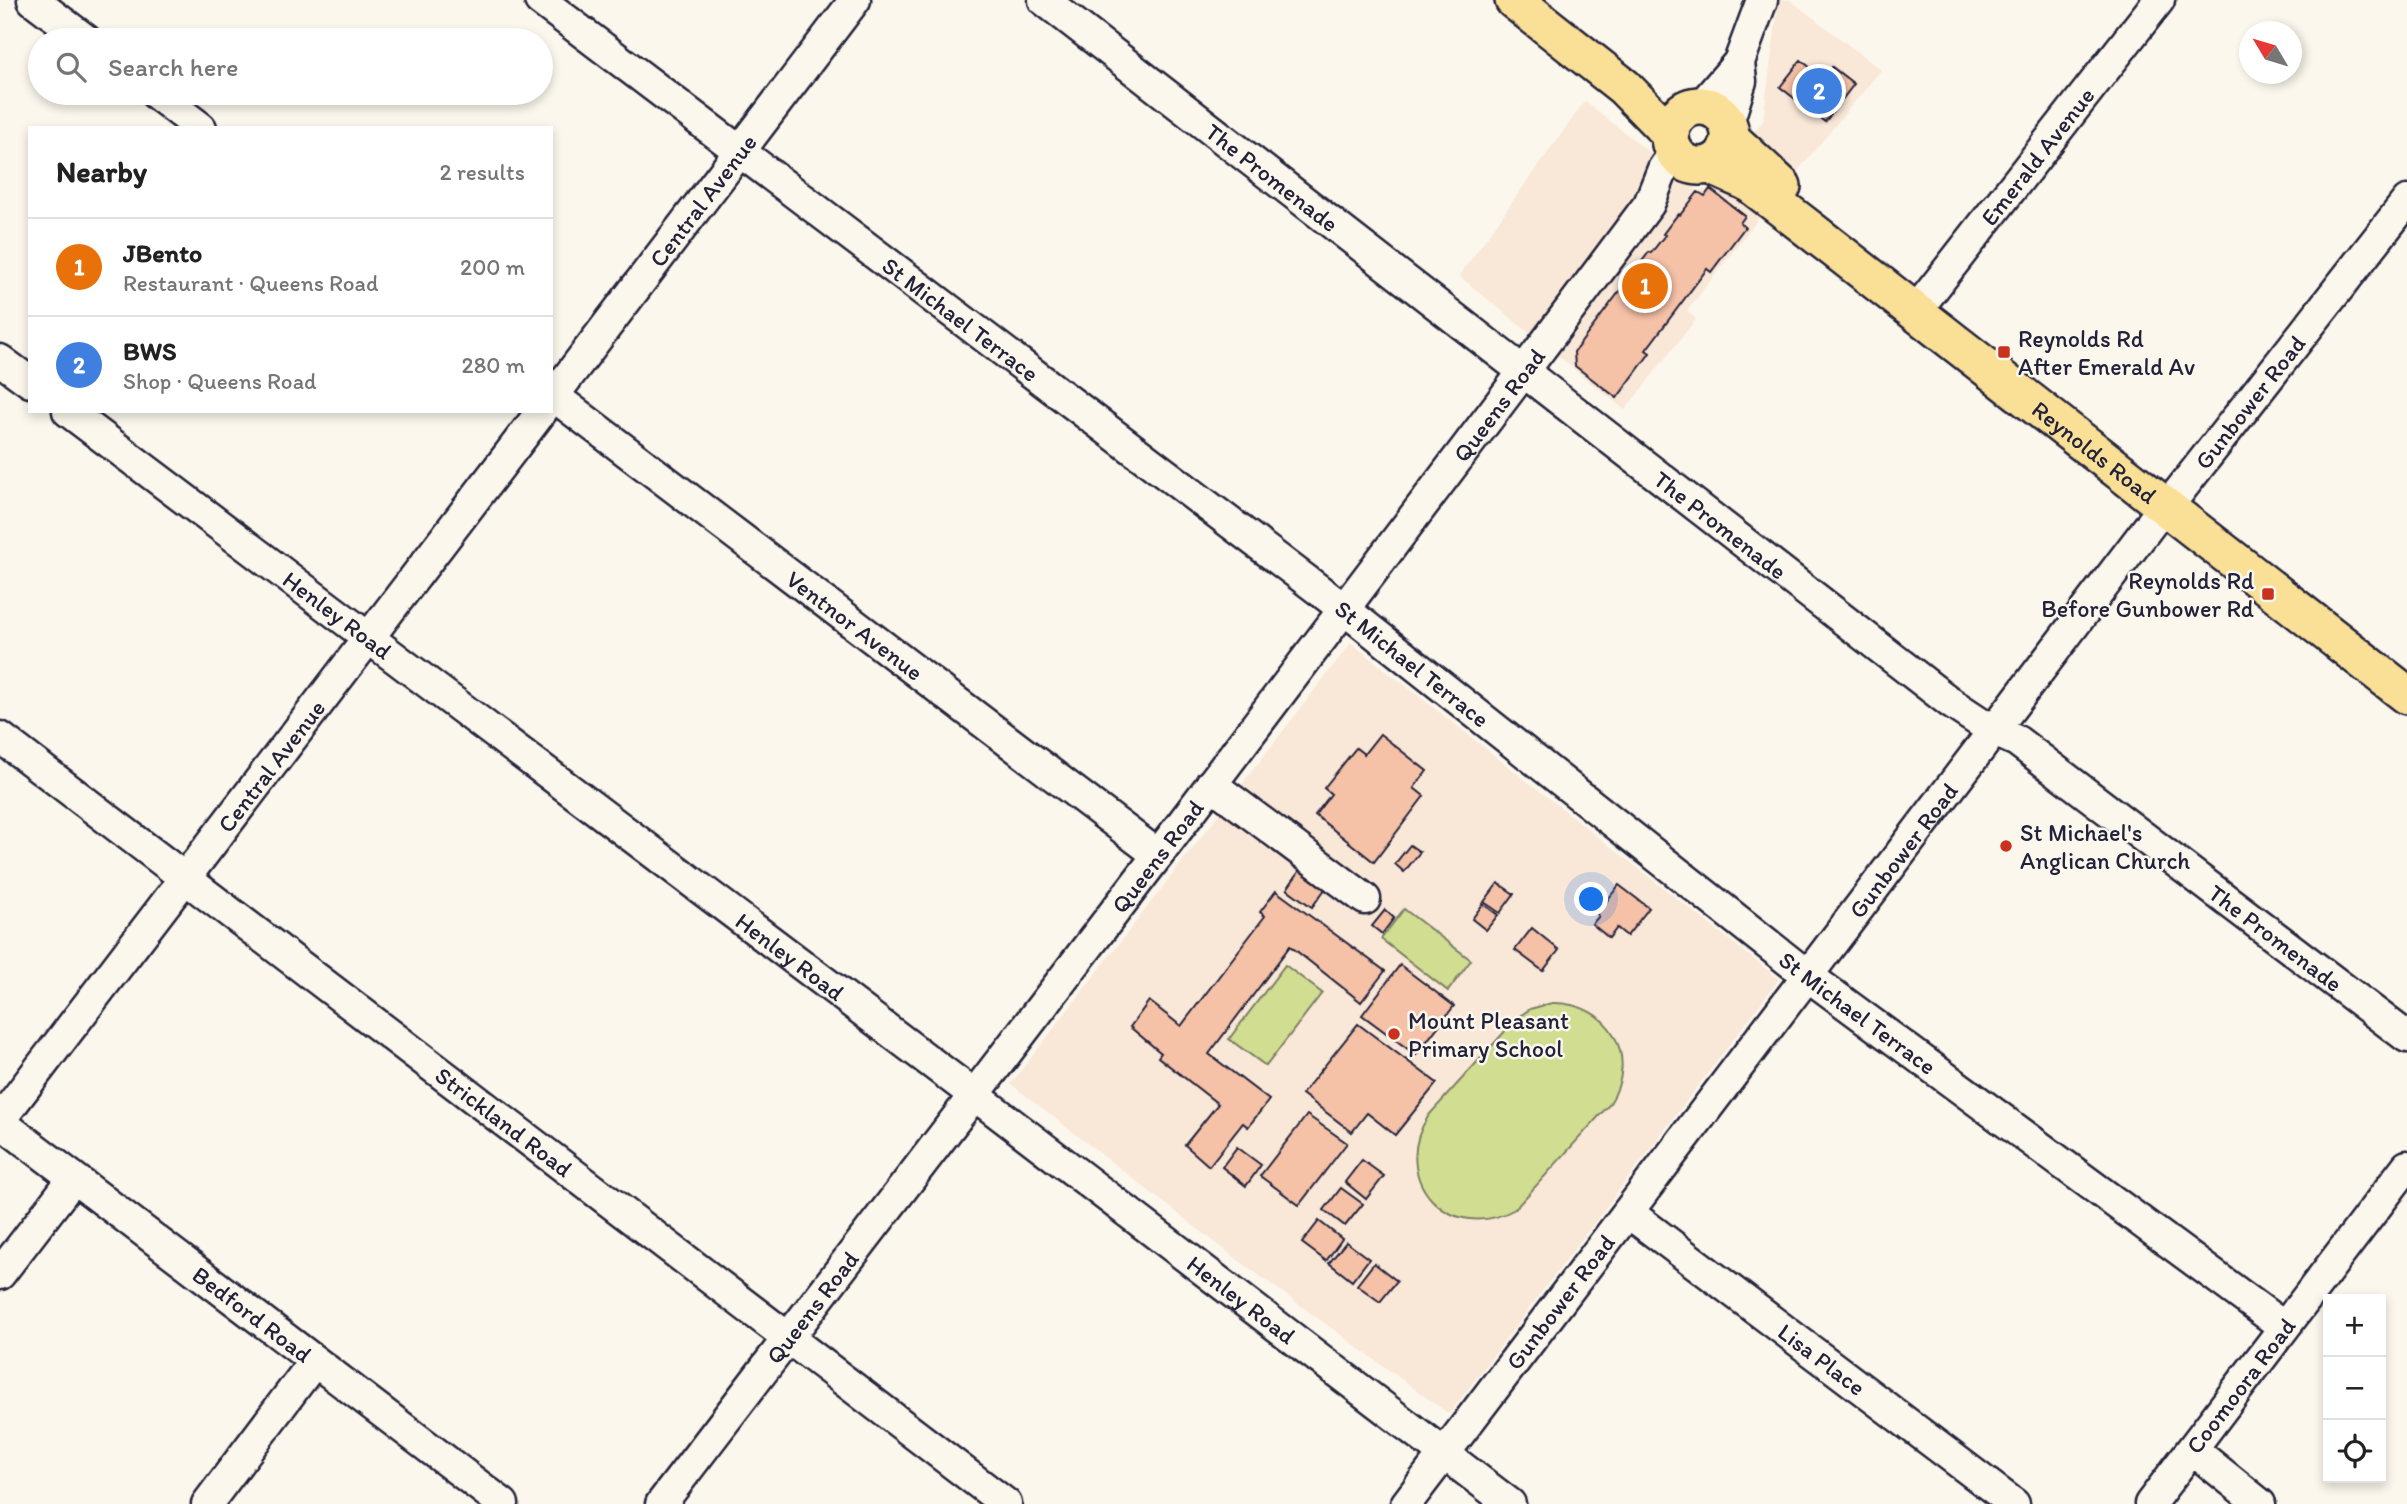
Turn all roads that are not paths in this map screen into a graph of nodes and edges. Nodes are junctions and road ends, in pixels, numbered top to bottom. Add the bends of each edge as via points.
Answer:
1 (33, 0) edge
2 (540, 0) edge
3 (855, 0) edge
4 (1044, 0) edge
5 (1514, 0) edge
6 (1542, 0) edge
7 (1762, 0) edge
8 (2160, 0) edge
9 (70, 28) edge
10 (1601, 54) junction
11 (171, 105) edge
12 (198, 126) edge
13 (1700, 136) junction
14 (740, 153) junction
15 (2407, 201) edge
16 (1920, 306) junction
17 (0, 360) edge
18 (1524, 371) junction
19 (28, 381) edge
20 (553, 396) edge
21 (553, 402) edge
22 (71, 413) edge
23 (540, 413) edge
24 (2172, 499) junction
25 (2282, 587) junction
26 (1344, 609) junction
27 (370, 638) junction
28 (2407, 674) edge
29 (2407, 695) edge
30 (1992, 730) junction
31 (0, 737) edge
32 (1211, 784) junction
33 (1158, 855) junction
34 (186, 879) junction
35 (1365, 900) dead end
36 (1808, 976) junction
37 (2407, 1037) edge
38 (974, 1094) junction
39 (0, 1121) edge
40 (2407, 1166) edge
41 (73, 1179) junction
42 (1629, 1213) junction
43 (0, 1274) edge
44 (2284, 1327) junction
45 (786, 1337) junction
46 (314, 1362) junction
47 (2193, 1450) junction
48 (1444, 1455) junction
49 (207, 1504) edge
50 (503, 1504) edge
51 (661, 1504) edge
52 (1006, 1504) edge
53 (1406, 1504) edge
54 (1510, 1504) edge
55 (2014, 1504) edge
56 (2150, 1504) edge
57 (2260, 1504) edge

1 - 9 street
2 - 14 street, St Michael Terrace
3 - 14 street, Central Avenue
4 - 18 street, The Promenade
5 - 10 main road, Reynolds Road
6 - 10 main road, Reynolds Road
7 - 13 street, Queens Road via 1739,62
8 - 16 street, Emerald Avenue
10 - 13 main road, Reynolds Road via 1625,87
11 - 12 street
13 - 16 main road, Reynolds Road via 1748,183
13 - 18 street, Queens Road via 1663,169 1649,204
14 - 20 street, Central Avenue
14 - 26 street, St Michael Terrace
15 - 24 street, Gunbower Road
16 - 24 main road, Reynolds Road
17 - 19 street
18 - 26 street, Queens Road
18 - 30 street, The Promenade via 1951,703
21 - 33 street, Ventnor Avenue
22 - 27 street, Henley Road
23 - 27 street, Central Avenue
24 - 25 main road, Reynolds Road
24 - 30 street, Gunbower Road
25 - 28 main road, Reynolds Road
25 - 29 main road, Reynolds Road
26 - 32 street, Queens Road
26 - 36 street, St Michael Terrace
27 - 34 street, Central Avenue
27 - 38 street, Henley Road
30 - 36 street, Gunbower Road
30 - 37 street, The Promenade via 2017,741
31 - 34 street, Strickland Road
32 - 33 street, Queens Road
32 - 35 street
33 - 38 street, Queens Road
34 - 39 street, Central Avenue
34 - 45 street, Strickland Road
36 - 42 street, Gunbower Road
36 - 44 street, St Michael Terrace
38 - 45 street, Queens Road
38 - 48 street, Henley Road
39 - 41 street, Bedford Road
40 - 44 street, Coomoora Road
41 - 43 street
41 - 46 street, Bedford Road
42 - 48 street, Gunbower Road
42 - 55 street, Lisa Place
44 - 47 street, Coomoora Road
45 - 51 street, Queens Road
45 - 52 street, Strickland Road
46 - 49 street
46 - 50 street, Bedford Road
47 - 56 street, Coomoora Road
47 - 57 street
48 - 53 street, Gunbower Road
48 - 54 street, Henley Road

